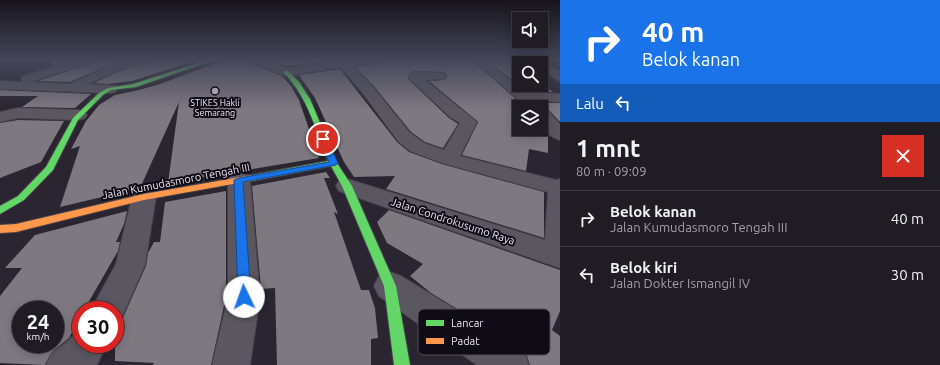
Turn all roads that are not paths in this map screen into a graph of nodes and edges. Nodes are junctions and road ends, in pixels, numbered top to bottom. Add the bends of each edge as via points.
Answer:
1 (33, 76) edge
2 (94, 76) edge
3 (164, 76) edge
4 (290, 76) edge
5 (355, 76) edge
6 (415, 76) edge
7 (438, 76) edge
8 (499, 76) edge
9 (3, 85) edge
10 (73, 86) junction
11 (110, 89) junction
12 (524, 96) junction
13 (560, 98) edge
14 (528, 100) edge
15 (79, 115) junction
16 (0, 117) edge
17 (548, 120) edge
18 (469, 122) junction
19 (560, 135) edge
20 (449, 159) junction
21 (333, 163) junction
22 (239, 180) junction
23 (347, 186) junction
24 (560, 187) edge
25 (144, 197) junction
26 (0, 211) edge
27 (0, 230) edge
28 (559, 256) edge
29 (390, 286) junction
30 (112, 301) edge
31 (425, 309) edge
32 (81, 353) edge
33 (495, 355) edge
34 (65, 365) edge
35 (231, 365) edge
36 (402, 365) edge
37 (510, 365) edge

1 - 9 street
2 - 10 street
3 - 11 street via 134,86
4 - 21 street via 307,99
5 - 20 street via 404,137 417,146
6 - 18 street via 456,114
7 - 18 street
8 - 12 street
9 - 10 street
10 - 11 street
11 - 15 street
12 - 13 street
12 - 14 street
15 - 16 street via 18,113
15 - 26 street via 50,168 21,198
17 - 19 street
18 - 20 street
20 - 24 street
21 - 22 street, Jalan Kumudasmoro Tengah III
21 - 23 street
22 - 25 street, Jalan Kumudasmoro Tengah III
22 - 35 street via 244,297
23 - 28 street, Jalan Condrokusumo Raya
23 - 29 street
24 - 28 street
25 - 27 street, Jalan Kumudasmoro Tengah III
25 - 30 street via 130,265
29 - 31 street
29 - 36 street
32 - 34 street
33 - 37 street

